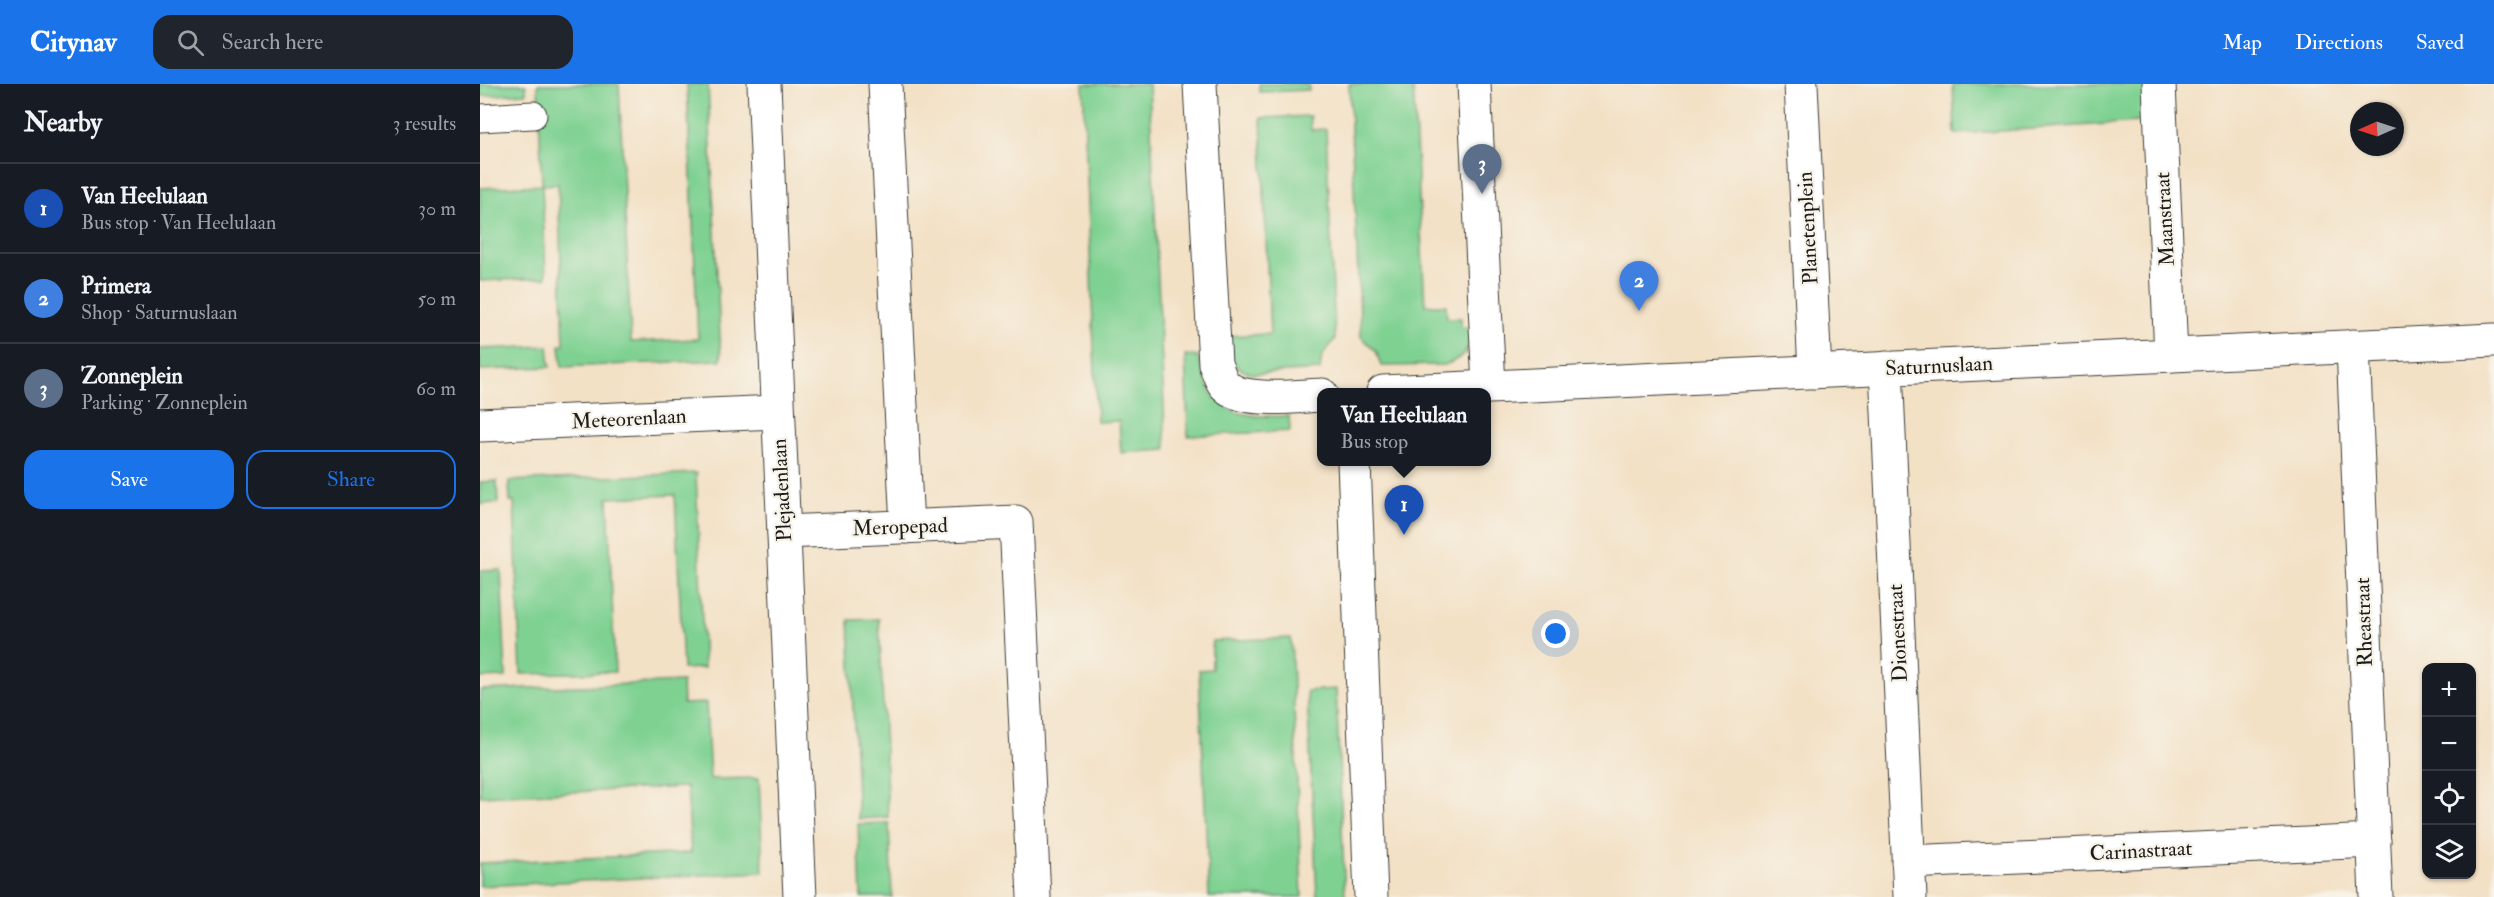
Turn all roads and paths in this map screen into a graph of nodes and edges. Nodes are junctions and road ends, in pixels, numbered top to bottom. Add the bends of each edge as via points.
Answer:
1 (764, 84) edge
2 (885, 84) edge
3 (1200, 84) edge
4 (1474, 84) edge
5 (1802, 84) edge
6 (2159, 84) edge
7 (533, 115) dead end
8 (480, 118) edge
9 (2494, 340) edge
10 (2353, 346) junction
11 (2171, 355) junction
12 (1886, 368) junction
13 (1815, 372) junction
14 (1489, 386) junction
15 (1459, 388) edge
16 (1317, 395) edge
17 (778, 412) junction
18 (480, 425) edge
19 (1354, 466) edge
20 (907, 527) junction
21 (784, 532) junction
22 (2374, 841) junction
23 (1908, 862) junction
24 (800, 897) edge
25 (1035, 897) edge
26 (1371, 897) edge
27 (1910, 897) edge
28 (2376, 897) edge

1 - 17 street, Plejadenlaan
2 - 20 street
3 - 16 street via 1215,364 1224,384 1234,392 1251,397
4 - 14 street
5 - 13 street, Planetenplein
6 - 11 street, Maanstraat
7 - 8 lane
9 - 10 street, Saturnuslaan
10 - 11 street, Saturnuslaan
10 - 22 street, Rheastraat
11 - 12 street, Saturnuslaan
12 - 13 street, Saturnuslaan
12 - 23 street, Dionestraat
13 - 14 street, Saturnuslaan
14 - 15 street, Saturnuslaan
17 - 18 street, Meteorenlaan
17 - 21 street, Plejadenlaan
19 - 26 street
20 - 21 street, Meropepad
20 - 25 street, Meropepad via 1016,522
21 - 24 street, Plejadenlaan
22 - 23 street, Carinastraat
22 - 28 street, Rheastraat
23 - 27 street, Dionestraat

